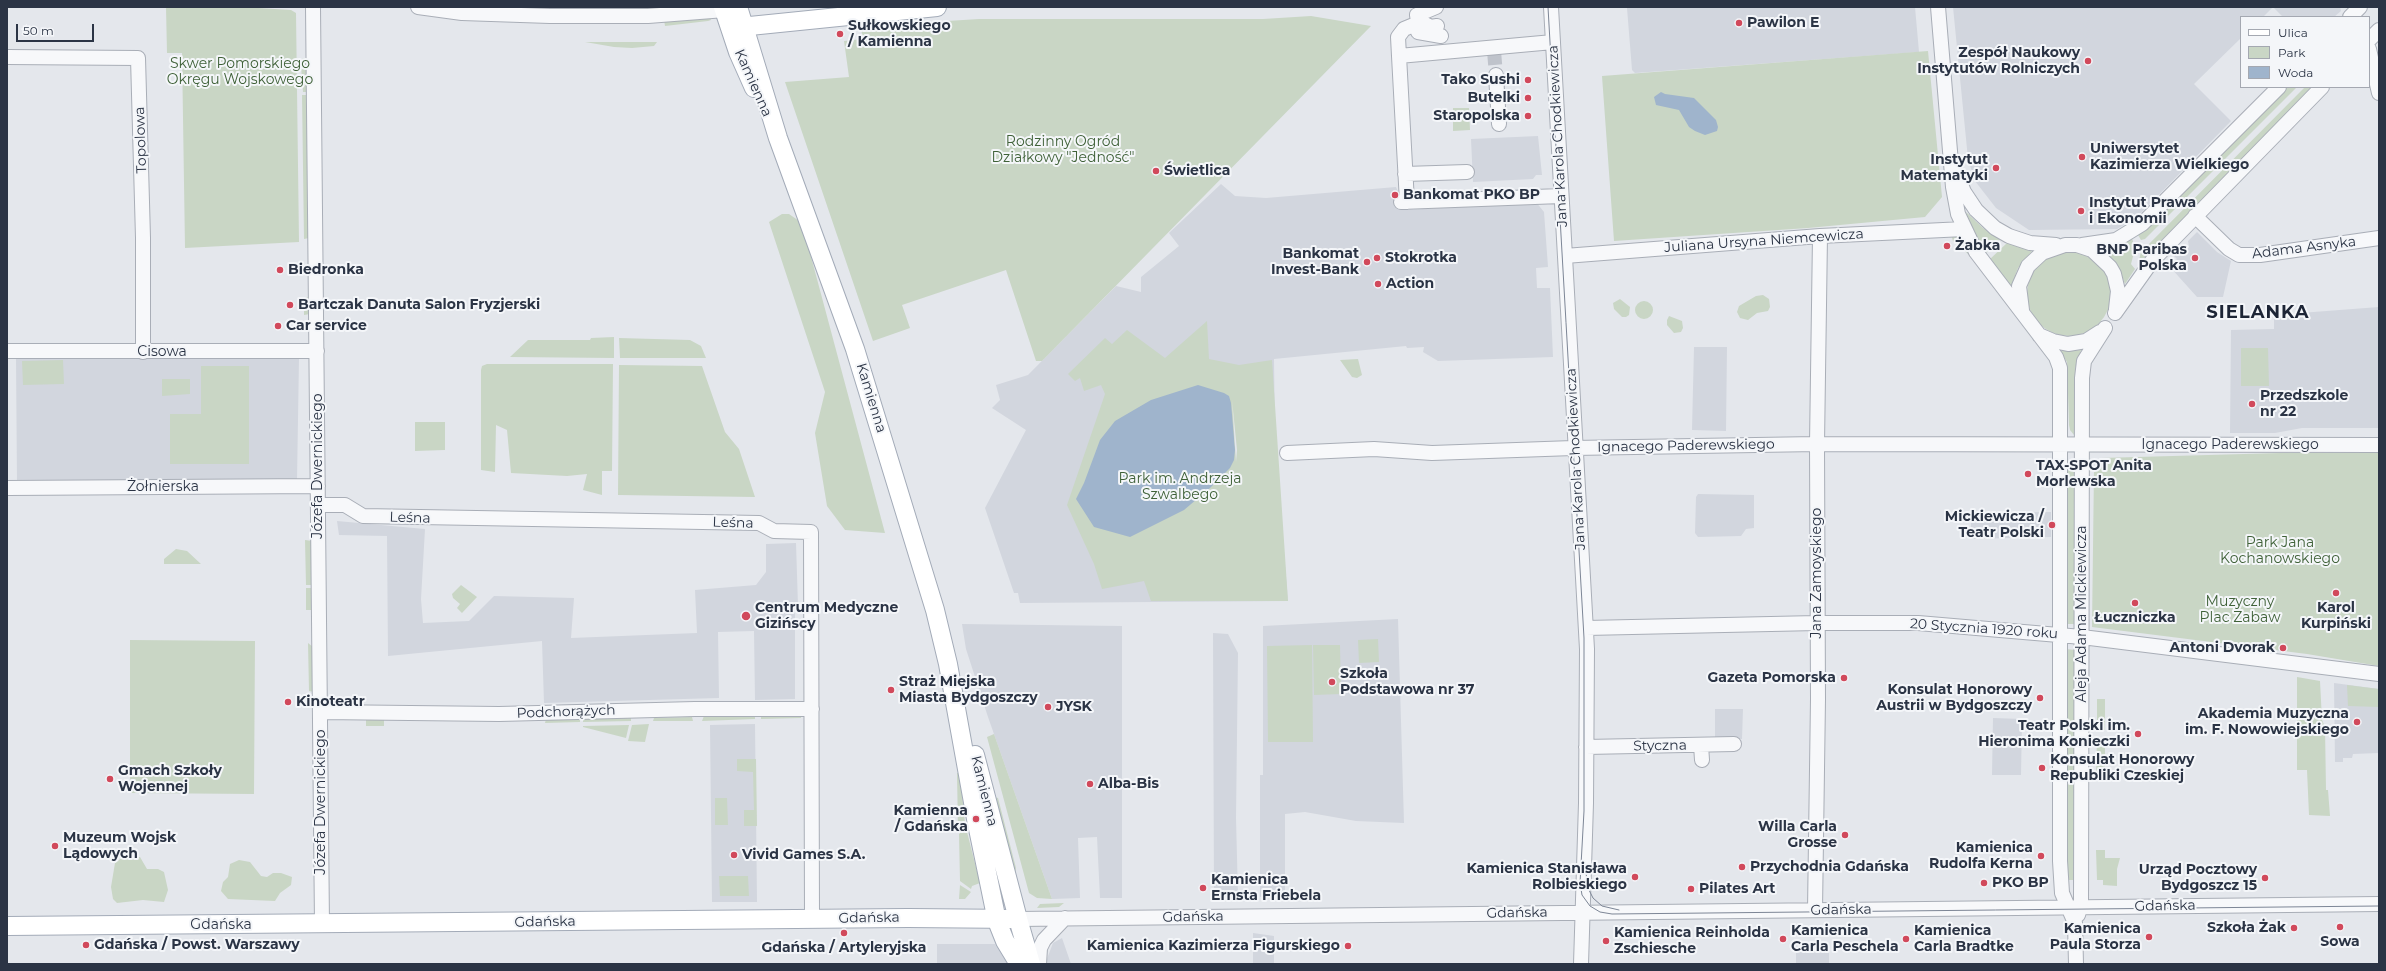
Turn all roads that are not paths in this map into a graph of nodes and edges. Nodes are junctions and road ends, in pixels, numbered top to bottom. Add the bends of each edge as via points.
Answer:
1 (313, 7) edge
2 (418, 7) edge
3 (937, 7) edge
4 (1436, 7) edge
5 (1551, 7) edge
6 (1938, 7) edge
7 (2360, 7) edge
8 (731, 8) edge
9 (649, 11) edge
10 (2351, 16) edge
11 (1418, 23) junction
12 (737, 27) junction
13 (1404, 29) junction
14 (2379, 30) edge
15 (2370, 39) edge
16 (1553, 42) junction
17 (2370, 53) edge
18 (1399, 56) junction
19 (7, 57) edge
20 (1496, 75) tunnel mouth
21 (2279, 88) edge
22 (2321, 88) edge
23 (2379, 93) edge
24 (1499, 124) dead end
25 (1952, 159) junction
26 (1468, 172) dead end
27 (1405, 174) junction
28 (1562, 196) junction
29 (2195, 216) junction
30 (1964, 229) junction
31 (1820, 236) junction
32 (2379, 238) edge
33 (2071, 245) junction
34 (1565, 256) junction
35 (2022, 313) junction
36 (2115, 313) junction
37 (2105, 328) junction
38 (2039, 335) junction
39 (7, 350) edge
40 (317, 351) junction
41 (143, 352) junction
42 (1817, 444) junction
43 (2061, 444) junction
44 (2082, 444) junction
45 (2379, 444) edge
46 (1576, 448) junction
47 (1287, 452) dead end
48 (318, 486) junction
49 (7, 488) edge
50 (318, 505) junction
51 (1817, 623) junction
52 (1586, 628) junction
53 (2060, 635) junction
54 (2082, 637) junction
55 (948, 664) junction
56 (2379, 674) edge
57 (812, 709) junction
58 (321, 712) junction
59 (1734, 744) dead end
60 (1701, 745) junction
61 (1586, 746) junction
62 (1702, 760) dead end
63 (991, 888) junction
64 (2379, 904) edge
65 (2075, 907) junction
66 (1815, 910) junction
67 (1582, 912) junction
68 (955, 918) junction
69 (1065, 918) junction
70 (812, 919) junction
71 (1018, 919) junction
72 (997, 920) junction
73 (322, 924) junction
74 (7, 926) edge
75 (1019, 964) edge
76 (1031, 964) edge
77 (1039, 964) edge
78 (1581, 964) edge
79 (2076, 964) edge

1 - 40 street, Józefa Dwernickiego
2 - 9 street via 462,13
3 - 12 main road
4 - 11 street via 1417,15
5 - 16 street, Jana Karola Chodkiewicza
6 - 25 street
7 - 10 street
8 - 9 street
8 - 12 main road, Kamienna
11 - 13 street
11 - 13 street via 1421,22 1439,31
12 - 55 main road, Kamienna via 855,349 912,534
13 - 18 street via 1398,37
14 - 15 street
16 - 18 street
16 - 28 street, Jana Karola Chodkiewicza
17 - 23 street
18 - 27 street
19 - 41 street, Topolowa via 138,58 143,222
20 - 24 street
21 - 33 street via 2142,224 2116,240
22 - 29 street
25 - 30 street via 1956,204
25 - 33 street via 1964,192 1976,210 1995,228 2030,243
26 - 27 street
27 - 28 street via 1404,202
28 - 34 street, Jana Karola Chodkiewicza
29 - 32 street, Adama Asnyka via 2229,249 2239,255 2260,255
29 - 36 street via 2143,271
30 - 31 street, Juliana Ursyna Niemcewicza
30 - 35 street via 1983,261
31 - 34 street, Juliana Ursyna Niemcewicza
31 - 42 street, Jana Zamoyskiego
33 - 35 street via 2042,253 2028,266 2019,286
33 - 36 street via 2098,255 2114,274 2118,291
34 - 46 street, Jana Karola Chodkiewicza
35 - 38 street
36 - 37 street
37 - 38 street via 2093,338 2078,343 2060,343
37 - 44 street, Aleja Adama Mickiewicza via 2082,366
38 - 43 street, Aleja Adama Mickiewicza via 2056,357 2060,368
39 - 41 street, Cisowa
40 - 41 street, Cisowa
40 - 48 street, Józefa Dwernickiego
42 - 43 street, Ignacego Paderewskiego
42 - 46 street, Ignacego Paderewskiego
42 - 51 street, Jana Zamoyskiego
43 - 44 street, Ignacego Paderewskiego
43 - 53 street, Aleja Adama Mickiewicza
44 - 45 street, Ignacego Paderewskiego
44 - 54 street, Aleja Adama Mickiewicza
46 - 47 street, Ignacego Paderewskiego via 1432,453 1374,449
46 - 52 street, Jana Karola Chodkiewicza
48 - 49 street, Żołnierska
48 - 50 street, Józefa Dwernickiego
50 - 57 street, Leśna via 345,505 363,516 759,522 774,531 811,532
50 - 58 street, Józefa Dwernickiego
51 - 52 street, 20 Stycznia 1920 roku
51 - 53 street, 20 Stycznia 1920 roku via 1918,623
51 - 66 street, Jana Zamoyskiego
52 - 61 street, Jana Karola Chodkiewicza
53 - 54 street, 20 Stycznia 1920 roku
53 - 65 street, Aleja Adama Mickiewicza via 2060,862 2062,893
54 - 56 street, 20 Stycznia 1920 roku
54 - 65 street, Aleja Adama Mickiewicza
55 - 63 main road, Kamienna
55 - 71 main road, Kamienna via 977,761
57 - 58 street, Podchorążych via 499,714
57 - 70 street, Leśna
58 - 73 street, Józefa Dwernickiego
59 - 60 street, Styczna
60 - 61 street, Styczna
60 - 62 street
61 - 67 street, Jana Karola Chodkiewicza via 1586,831
63 - 68 main road via 976,906
63 - 72 main road, Kamienna
64 - 65 street, Gdańska
65 - 66 street, Gdańska
65 - 79 street
66 - 67 street, Gdańska
67 - 69 street, Gdańska
67 - 78 street, Jana Karola Chodkiewicza
68 - 70 main road, Gdańska
68 - 72 main road, Gdańska
69 - 71 street, Gdańska
69 - 77 street via 1044,940 1040,948
70 - 73 main road, Gdańska
71 - 72 main road, Gdańska
71 - 76 main road, Kamienna
72 - 75 main road, Kamienna
73 - 74 main road, Gdańska

